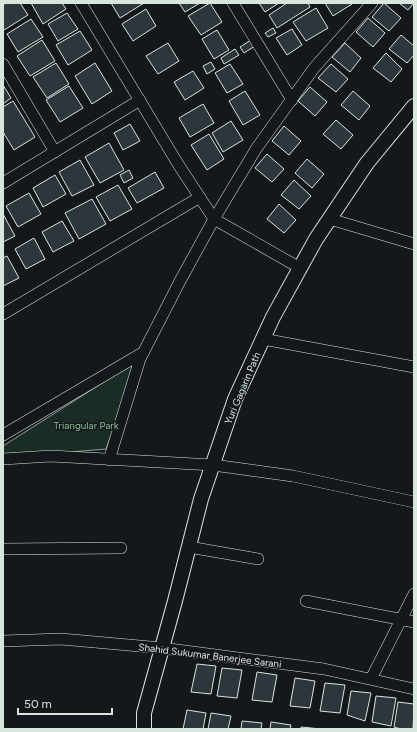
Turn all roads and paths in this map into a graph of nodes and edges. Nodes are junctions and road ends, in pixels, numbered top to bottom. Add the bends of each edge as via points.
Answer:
1 (81, 3) edge
2 (233, 3) edge
3 (369, 4) edge
4 (3, 64) edge
5 (140, 100) junction
6 (292, 100) junction
7 (414, 106) edge
8 (55, 152) junction
9 (3, 183) edge
10 (200, 197) junction
11 (214, 219) junction
12 (330, 219) junction
13 (414, 244) edge
14 (300, 268) junction
15 (3, 314) edge
16 (263, 339) junction
17 (144, 352) junction
18 (414, 367) edge
19 (3, 435) edge
20 (3, 459) edge
21 (109, 460) junction
22 (213, 466) junction
23 (414, 502) edge
24 (189, 547) junction
25 (120, 548) dead end
26 (3, 549) edge
27 (258, 559) dead end
28 (414, 594) edge
29 (306, 601) dead end
30 (401, 620) junction
31 (414, 622) edge
32 (3, 641) edge
33 (162, 648) junction
34 (372, 680) junction
35 (414, 689) edge
36 (144, 729) edge

1 - 5 street
2 - 6 street
3 - 6 street via 314,68
4 - 8 street
5 - 8 street
5 - 10 street
6 - 11 street via 256,149
7 - 12 street, Yuri Gagarin Path via 367,163
8 - 9 street
10 - 11 street
10 - 15 street
11 - 14 street
11 - 17 street
12 - 13 street
12 - 14 street, Yuri Gagarin Path
14 - 16 street, Yuri Gagarin Path
16 - 18 street
16 - 22 street, Yuri Gagarin Path via 235,399
17 - 19 street
17 - 21 street
20 - 21 street via 51,456
21 - 22 street
22 - 23 street via 293,476
22 - 24 street, Yuri Gagarin Path via 201,499
24 - 27 street
24 - 33 street, Yuri Gagarin Path
25 - 26 street
28 - 30 street
29 - 30 street
30 - 31 street
30 - 34 street
32 - 33 street, Shahid Sukumar Banerjee Sarani via 61,640
33 - 34 street, Shahid Sukumar Banerjee Sarani via 324,669
33 - 36 street, Yuri Gagarin Path via 144,713
34 - 35 street, Shahid Sukumar Banerjee Sarani

